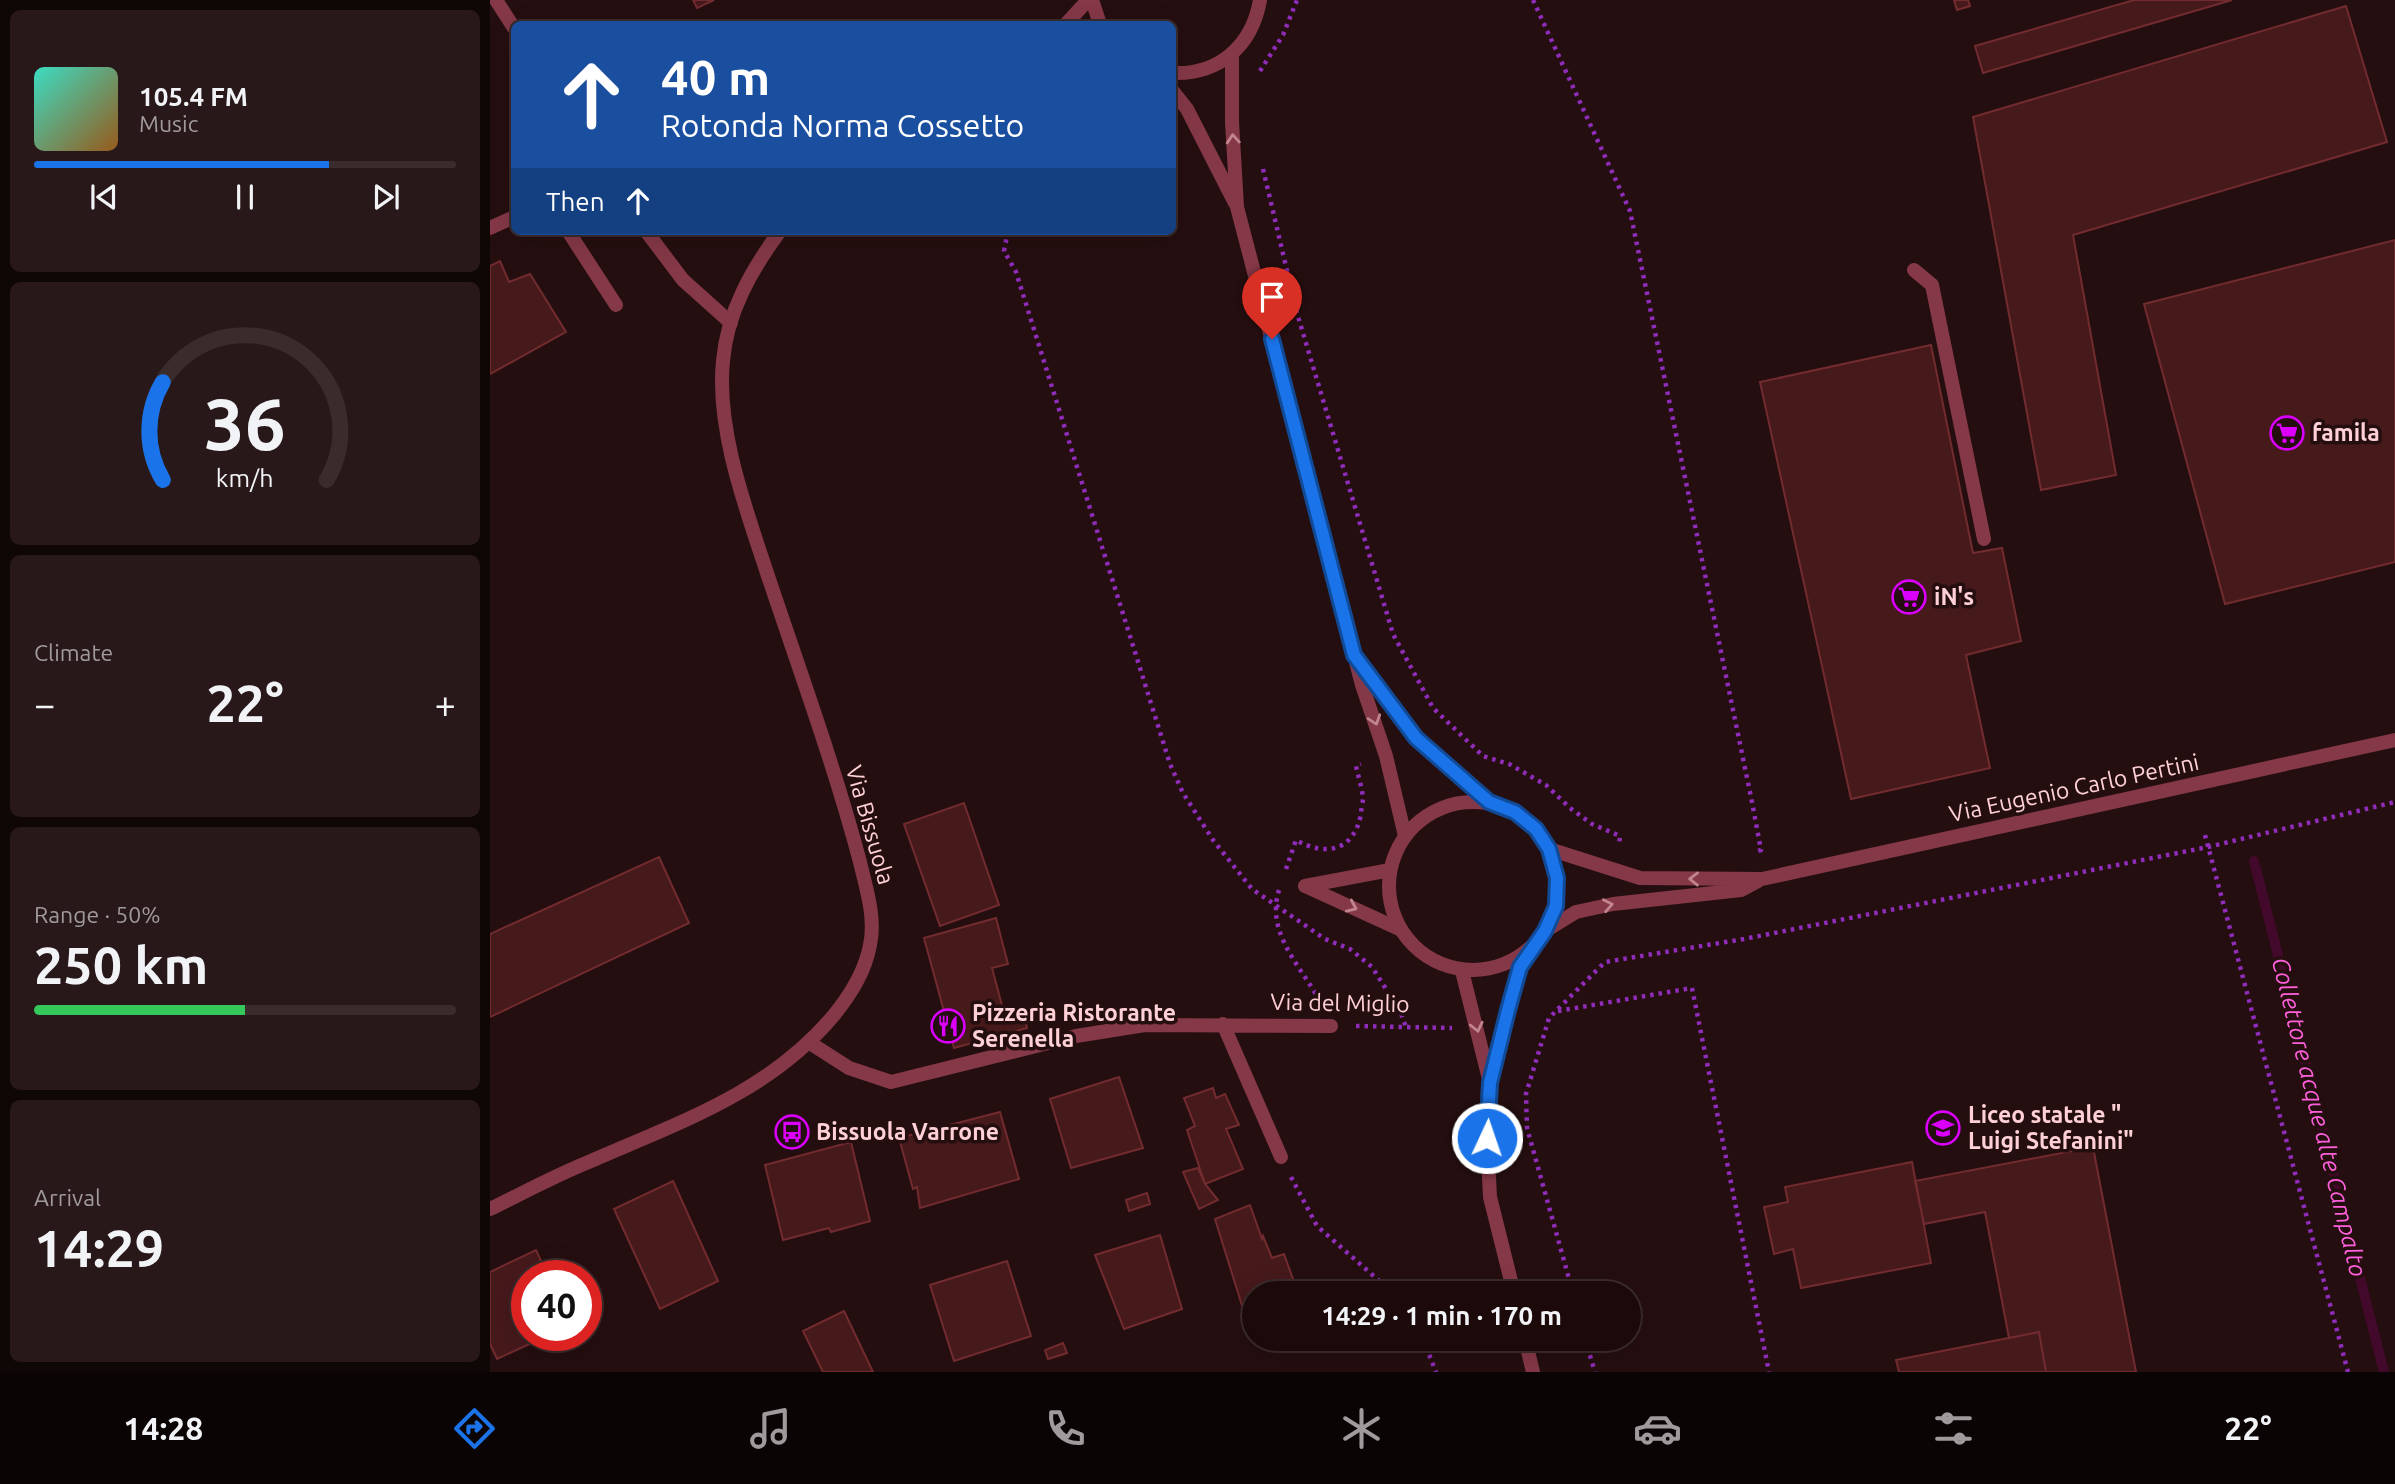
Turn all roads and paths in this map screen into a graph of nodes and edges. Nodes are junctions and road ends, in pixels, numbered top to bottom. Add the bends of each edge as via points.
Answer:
1 (496, 0) edge
2 (1090, 0) edge
3 (1261, 0) edge
4 (1297, 0) edge
5 (1533, 0) edge
6 (1069, 21) edge
7 (1099, 21) edge
8 (511, 23) edge
9 (1233, 53) junction
10 (1176, 73) edge
11 (1258, 82) dead end
12 (1176, 95) edge
13 (1262, 164) dead end
14 (1237, 207) junction
15 (511, 219) edge
16 (490, 228) edge
17 (571, 235) edge
18 (649, 235) edge
19 (777, 235) edge
20 (1007, 235) edge
21 (1914, 270) dead end
22 (616, 305) dead end
23 (731, 323) junction
24 (1984, 539) dead end
25 (1354, 655) junction
26 (2395, 740) edge
27 (1489, 802) junction
28 (2395, 802) edge
29 (2205, 835) dead end
30 (1405, 836) junction
31 (2208, 847) junction
32 (1549, 849) junction
33 (1631, 850) dead end
34 (1752, 852) dead end
35 (1390, 870) junction
36 (1762, 879) junction
37 (1399, 929) junction
38 (1545, 931) junction
39 (1533, 946) junction
40 (1462, 971) junction
41 (1558, 1011) junction
42 (1223, 1024) junction
43 (1331, 1026) joint
44 (1406, 1027) junction
45 (1456, 1028) dead end
46 (810, 1042) junction
47 (1490, 1083) junction
48 (1281, 1157) joint
49 (490, 1209) edge
50 (1379, 1281) edge
51 (1511, 1281) edge
52 (1570, 1281) edge
53 (1428, 1351) edge
54 (1528, 1351) edge
55 (1589, 1351) edge
56 (1436, 1372) edge
57 (1533, 1372) edge
58 (1595, 1372) edge
59 (1769, 1372) edge
60 (2348, 1372) edge

1 - 8 street
2 - 6 street
2 - 7 street
3 - 9 street via 1251,29
4 - 11 path via 1283,35 1260,69
5 - 34 path via 1630,211 1761,850
9 - 10 street via 1198,72
14 -> 9 street
12 - 14 street
13 - 33 path via 1297,313 1393,634 1433,708 1483,756 1509,764 1546,785 1592,824 1619,836 1618,846
14 - 25 street
15 - 16 street
17 - 22 street
18 - 23 street via 683,280
19 - 23 street, Via Bissuola via 747,279
20 - 44 path via 1004,251 1016,272 1170,764 1183,793 1252,889 1325,940 1350,948 1372,967
21 - 24 street via 1932,285
23 - 46 street, Via Bissuola via 723,360 723,397 732,450 750,521 853,835 871,920 871,944 850,996
25 - 27 street via 1416,738
25 -> 30 street via 1386,755
26 - 36 street, Via Eugenio Carlo Pertini
27 - 30 street via 1442,807
27 - 32 street via 1515,812 1536,829
28 - 31 path
29 - 31 path
30 - 35 street
31 - 41 path via 1605,962
31 - 60 path
36 -> 32 street, Via Eugenio Carlo Pertini via 1640,878
32 - 38 street via 1557,878 1556,906
35 - 37 street via 1391,910
35 -> 37 street via 1305,886
38 -> 36 street, Via Eugenio Carlo Pertini via 1576,912 1741,890
37 - 40 street via 1426,957
38 - 39 street
39 - 40 street via 1501,966
39 - 47 street via 1520,967
40 -> 47 street
41 - 52 path via 1549,1018 1525,1094 1527,1128
41 - 59 path via 1692,988
42 - 43 street, Via del Miglio
42 - 46 street, Via del Miglio via 1145,1026 1076,1036 891,1082 849,1068
42 - 48 street
43 - 44 path, Via del Miglio
44 - 45 path, Via del Miglio
46 - 49 street, Via Bissuola via 739,1095
47 - 51 street via 1490,1197
48 - 50 path via 1317,1226
53 - 56 path
54 - 57 street
55 - 58 path

